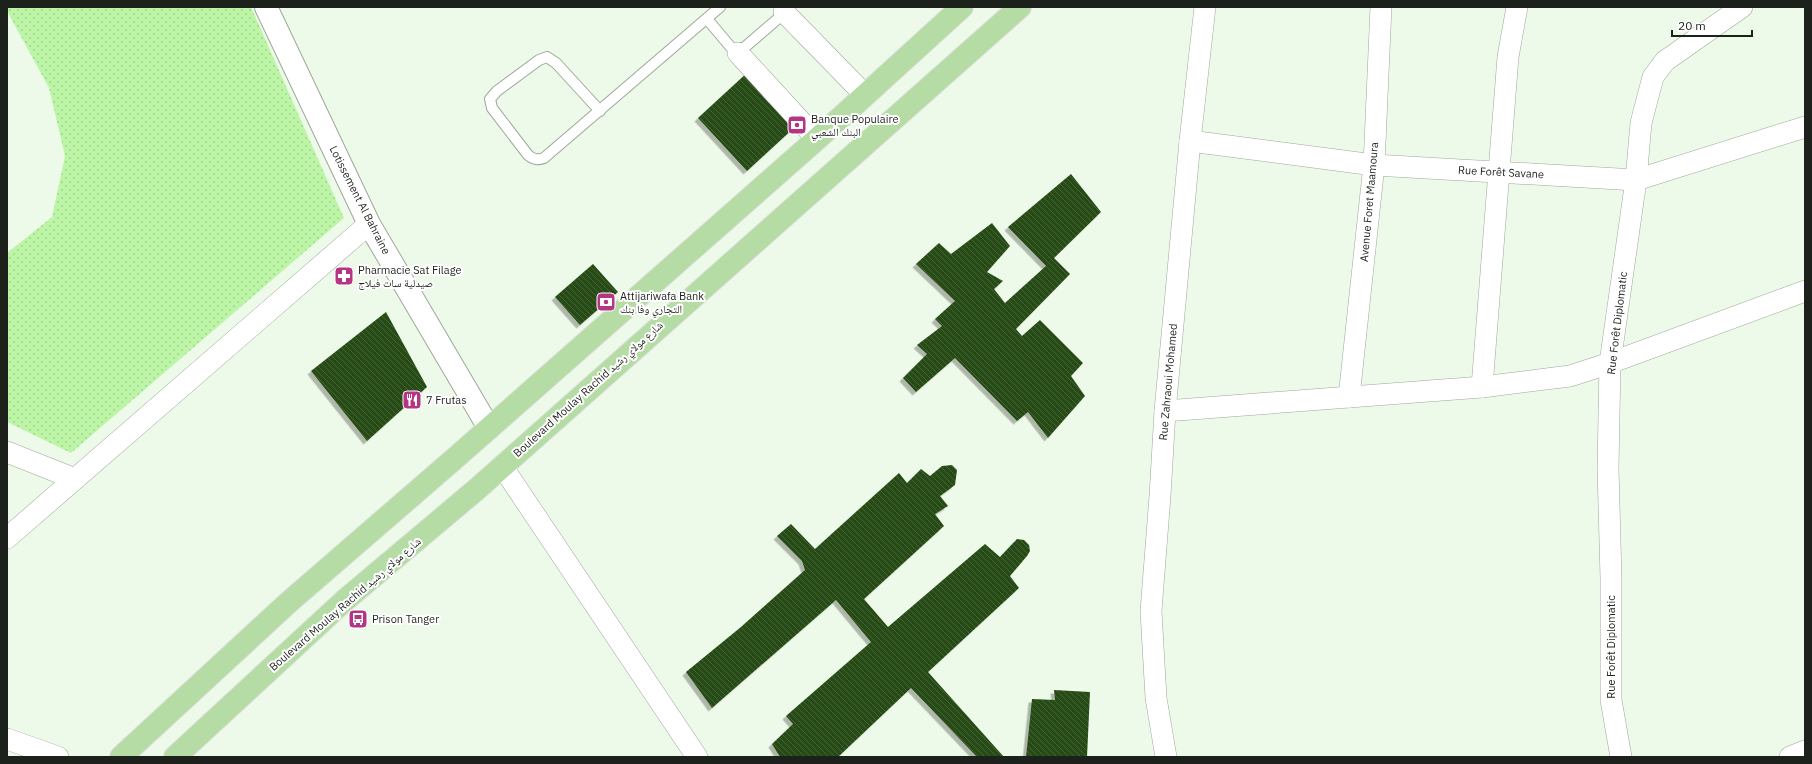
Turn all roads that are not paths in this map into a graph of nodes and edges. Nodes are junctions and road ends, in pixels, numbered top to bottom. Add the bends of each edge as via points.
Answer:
1 (266, 7) edge
2 (720, 7) edge
3 (962, 7) edge
4 (1020, 7) edge
5 (1205, 7) edge
6 (1381, 7) edge
7 (1516, 7) edge
8 (1742, 7) edge
9 (781, 10) edge
10 (707, 19) junction
11 (738, 53) junction
12 (865, 95) junction
13 (600, 111) junction
14 (1805, 127) edge
15 (817, 139) junction
16 (1190, 141) junction
17 (1374, 165) junction
18 (1499, 171) junction
19 (1636, 180) junction
20 (370, 224) junction
21 (1805, 291) edge
22 (1610, 363) junction
23 (1482, 387) junction
24 (1349, 397) junction
25 (1165, 410) junction
26 (489, 428) junction
27 (7, 452) edge
28 (502, 466) junction
29 (75, 479) junction
30 (7, 538) edge
31 (7, 738) edge
32 (1805, 751) edge
33 (58, 757) edge
34 (121, 757) edge
35 (175, 757) edge
36 (697, 757) edge
37 (1166, 757) edge
38 (1621, 757) edge
39 (1790, 757) edge

1 - 20 street, Lotissement Al Bahraine
2 - 10 lane
3 - 12 main road
4 - 28 main road, Boulevard Moulay Rachid شارع مولاي رشيد
5 - 16 street, Rue Zahraoui Mohamed
6 - 17 street, Avenue Foret Maamoura
7 - 18 street via 1508,56
8 - 19 street, Rue Forêt Diplomatic via 1665,60 1653,78 1641,123
9 - 11 lane
9 - 12 street
10 - 11 lane
10 - 13 lane
11 - 15 street
12 - 15 main road
13 - 13 lane via 544,158 539,159 528,155 492,108 490,99 533,64 547,57 556,63
14 - 19 street, Rue Forêt Savane
15 - 26 main road
16 - 17 street, Rue Forêt Savane
16 - 25 street, Rue Zahraoui Mohamed
17 - 18 street, Rue Forêt Savane
17 - 24 street, Avenue Foret Maamoura
18 - 19 street, Rue Forêt Savane
18 - 23 street
19 - 22 street, Rue Forêt Diplomatic
20 - 26 street, Lotissement Al Bahraine
20 - 29 street
21 - 22 street
22 - 23 street via 1570,376
22 - 38 street, Rue Forêt Diplomatic via 1608,468 1611,700
23 - 24 street
24 - 25 street
25 - 37 street, Rue Zahraoui Mohamed via 1150,611 1156,698
26 - 34 main road via 289,602
27 - 29 street
28 - 35 main road, Boulevard Moulay Rachid شارع مولاي رشيد via 344,601
28 - 36 street
29 - 30 street
31 - 33 street
32 - 39 street

